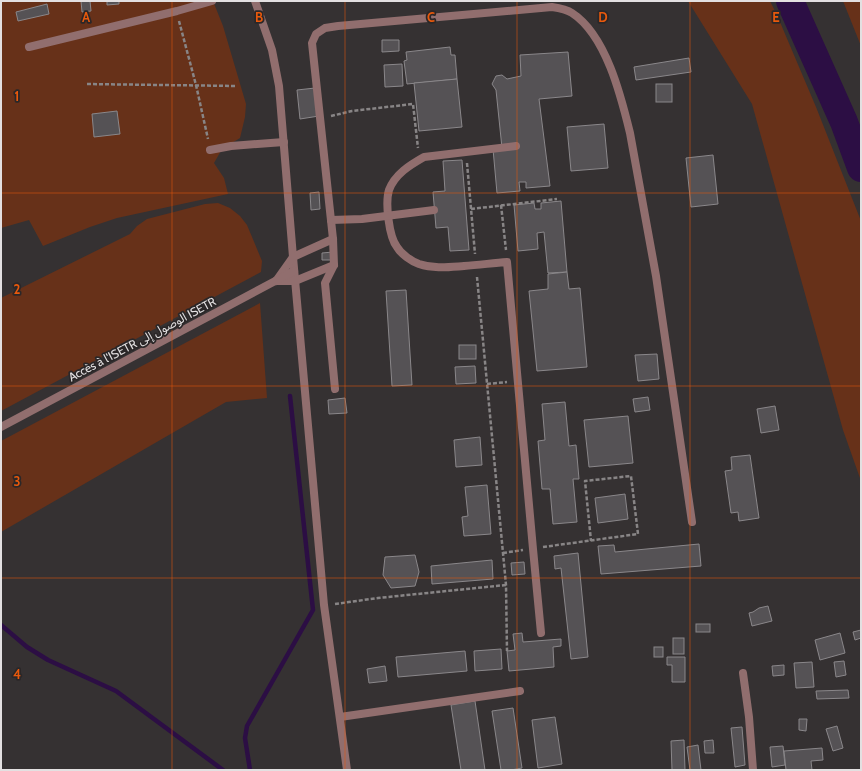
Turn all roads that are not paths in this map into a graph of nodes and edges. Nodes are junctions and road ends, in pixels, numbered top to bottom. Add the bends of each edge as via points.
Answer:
1 (212, 1) edge
2 (255, 1) edge
3 (29, 47) dead end
4 (284, 142) junction
5 (516, 146) dead end
6 (210, 150) road end
7 (434, 210) dead end
8 (388, 216) junction
9 (331, 220) junction
10 (333, 239) junction
11 (293, 257) junction
12 (334, 265) junction
13 (294, 271) junction
14 (276, 281) junction
15 (295, 281) junction
16 (335, 389) dead end
17 (1, 427) edge
18 (692, 522) dead end
19 (541, 632) dead end
20 (743, 673) dead end
21 (520, 691) dead end
22 (340, 717) junction
23 (347, 770) edge
24 (753, 770) edge

1 - 3 street
2 - 4 street via 276,69
4 - 6 street
4 - 11 street
5 - 8 street via 424,157 396,178 389,190
7 - 8 street
8 - 9 street
8 - 19 street via 396,247 417,264 444,267 507,262
9 - 10 street
9 - 18 street via 312,43 316,34 325,28 338,26 552,7 572,13 583,22 596,39 611,70 630,133 656,276
10 - 11 street
10 - 12 street
11 - 13 street
11 - 14 street
12 - 15 street
12 - 16 street via 325,283
13 - 14 street, Accès à l'ISETR الوصول إلى ISETR
13 - 15 street
14 - 15 street
14 - 17 street, Accès à l'ISETR الوصول إلى ISETR
15 - 22 street via 324,605
20 - 24 street
21 - 22 street
22 - 23 street

